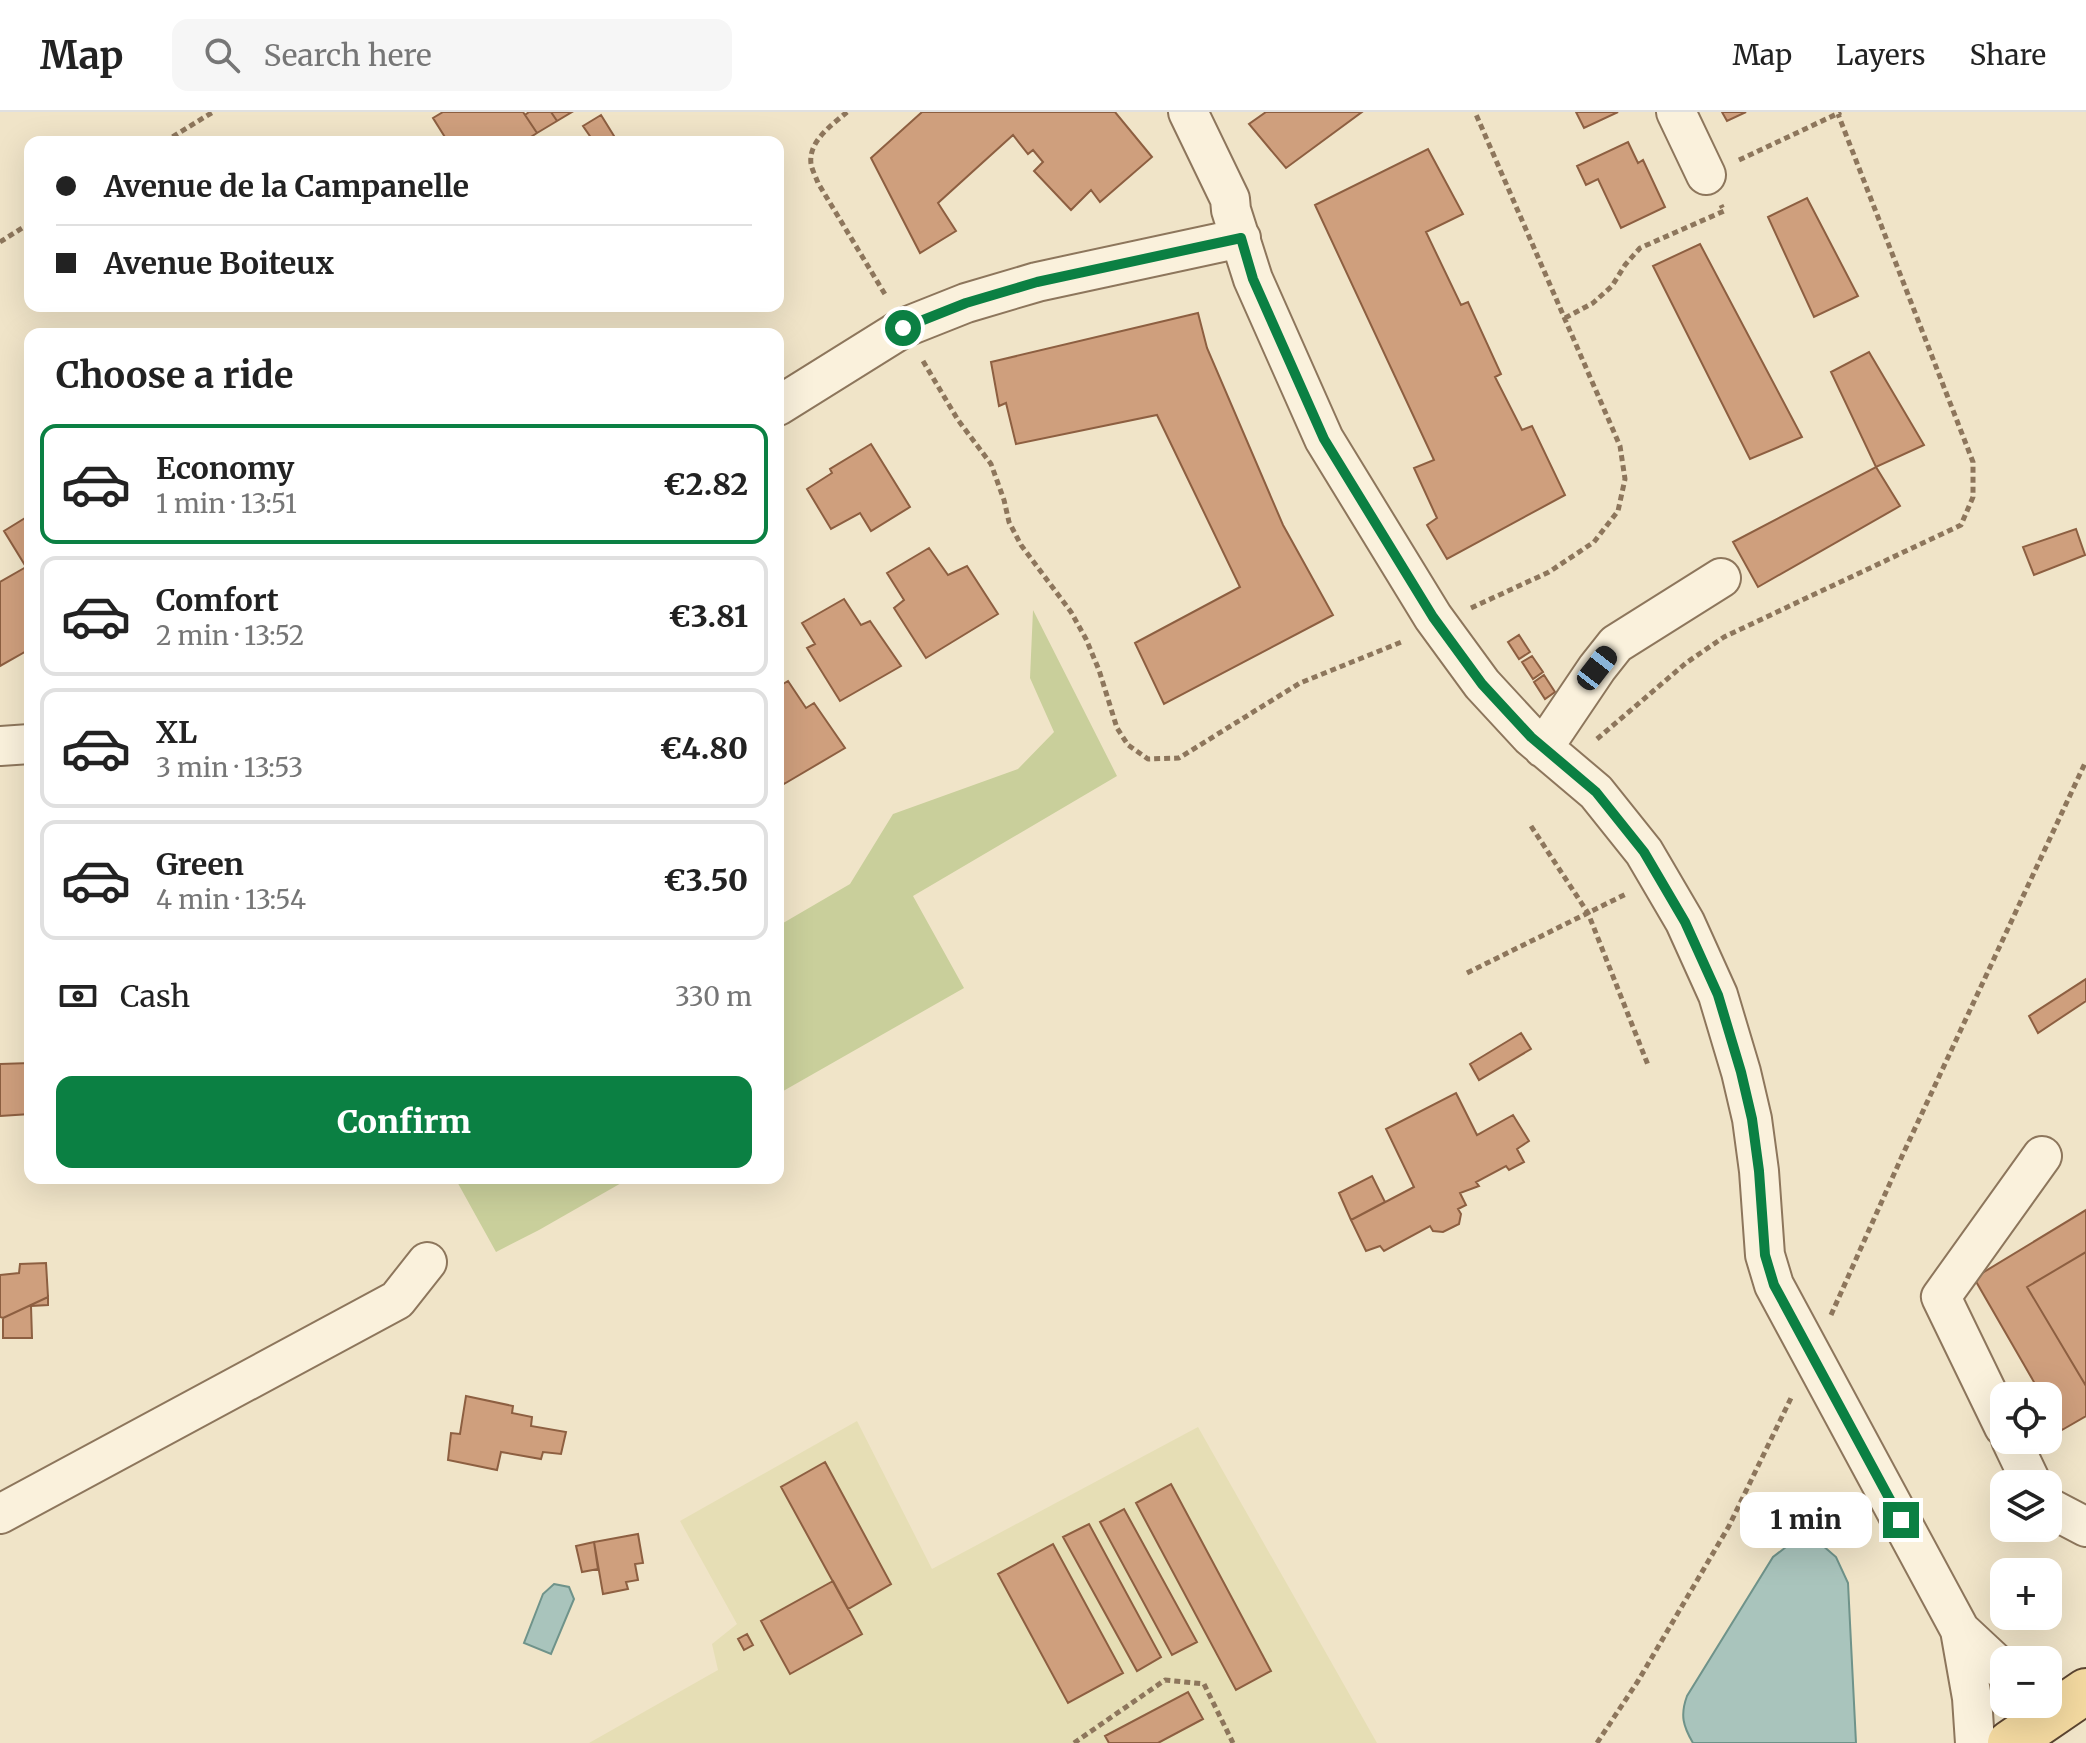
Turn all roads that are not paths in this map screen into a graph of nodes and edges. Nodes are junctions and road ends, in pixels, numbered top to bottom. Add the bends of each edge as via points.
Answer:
1 (1188, 112) edge
2 (1676, 112) edge
3 (1706, 175) dead end
4 (1241, 238) junction
5 (784, 402) edge
6 (1721, 578) dead end
7 (24, 744) edge
8 (0, 746) edge
9 (1543, 748) junction
10 (2042, 1156) dead end
11 (427, 1262) dead end
12 (1990, 1398) edge
13 (0, 1514) edge
14 (2062, 1514) edge
15 (2086, 1527) edge
16 (1960, 1630) junction
17 (1990, 1658) edge
18 (2065, 1701) edge
19 (1975, 1743) edge
20 (2010, 1743) edge

1 - 4 street via 1230,199
2 - 3 street
4 - 5 street via 1037,282 966,303 903,328
4 - 9 street via 1253,279 1324,439 1433,617 1482,684
6 - 9 street via 1616,644
7 - 8 street
9 - 16 street via 1596,792 1644,852 1685,922 1718,995 1741,1072 1759,1171 1765,1255 1774,1285
10 - 12 street via 1941,1297
11 - 13 street via 397,1300
14 - 15 street
16 - 17 street
16 - 19 street
18 - 20 main road

